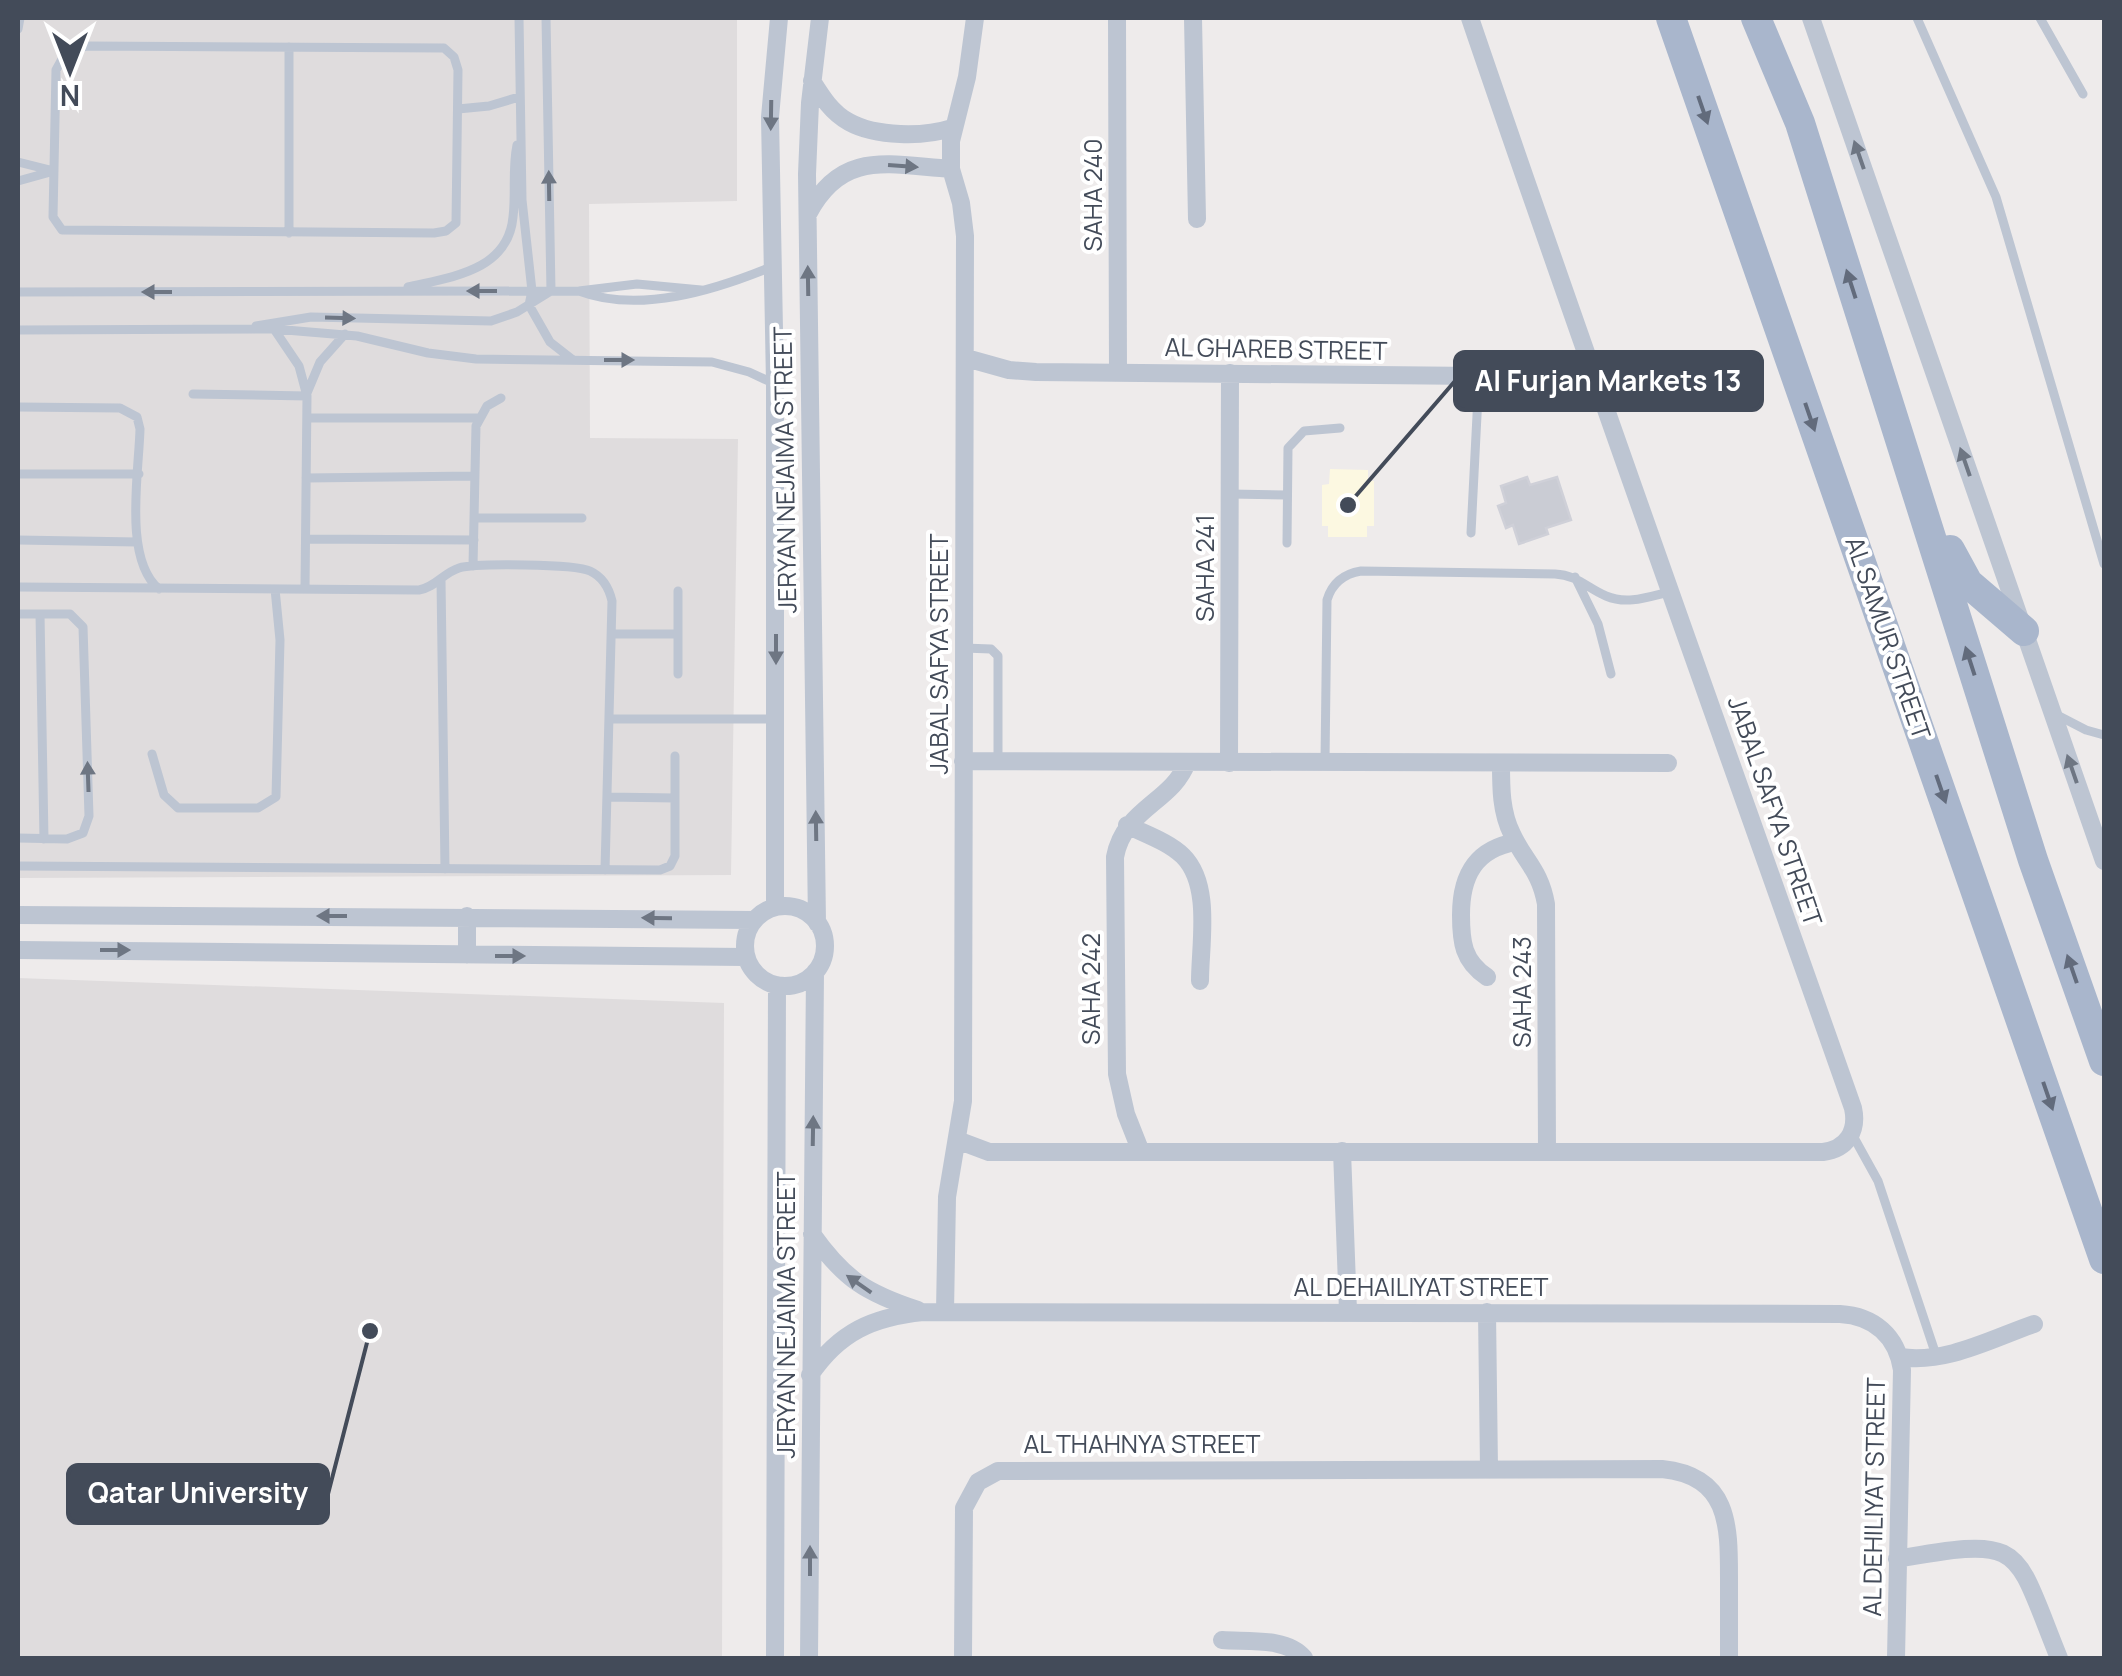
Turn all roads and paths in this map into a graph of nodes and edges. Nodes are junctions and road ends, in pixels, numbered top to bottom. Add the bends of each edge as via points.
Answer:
1 (20, 18) edge
2 (519, 18) edge
3 (546, 18) edge
4 (778, 18) edge
5 (820, 18) edge
6 (975, 18) edge
7 (1118, 18) edge
8 (1193, 18) edge
9 (1470, 18) edge
10 (1671, 18) edge
11 (1756, 18) edge
12 (1811, 18) edge
13 (1916, 18) edge
14 (2040, 18) edge
15 (18, 29) edge
16 (290, 46) junction
17 (812, 81) junction
18 (2082, 94) dead end
19 (519, 97) junction
20 (458, 109) junction
21 (952, 128) junction
22 (520, 133) junction
23 (18, 162) edge
24 (951, 169) junction
25 (54, 171) junction
26 (18, 181) edge
27 (808, 214) junction
28 (1197, 220) dead end
29 (289, 233) junction
30 (771, 267) junction
31 (391, 291) junction
32 (532, 291) junction
33 (551, 291) junction
34 (18, 292) edge
35 (529, 305) junction
36 (274, 329) junction
37 (18, 330) edge
38 (244, 330) junction
39 (345, 334) junction
40 (1867, 335) junction
41 (966, 358) junction
42 (573, 360) junction
43 (1588, 367) junction
44 (1118, 372) junction
45 (1230, 373) junction
46 (1478, 376) junction
47 (775, 384) junction
48 (194, 394) dead end
49 (306, 396) junction
50 (501, 398) dead end
51 (18, 407) edge
52 (306, 418) junction
53 (478, 418) junction
54 (1340, 428) dead end
55 (18, 474) edge
56 (139, 474) junction
57 (475, 476) junction
58 (306, 478) junction
59 (1230, 494) junction
60 (1286, 495) junction
61 (474, 518) junction
62 (582, 518) dead end
63 (1471, 533) dead end
64 (306, 539) junction
65 (18, 540) edge
66 (474, 540) junction
67 (137, 542) junction
68 (1287, 542) dead end
69 (2103, 562) edge
70 (473, 566) junction
71 (1575, 577) junction
72 (441, 580) junction
73 (18, 588) edge
74 (158, 588) junction
75 (274, 589) junction
76 (305, 589) junction
77 (678, 591) dead end
78 (1672, 592) junction
79 (18, 614) edge
80 (40, 614) junction
81 (2024, 631) junction
82 (612, 634) junction
83 (678, 634) junction
84 (964, 648) junction
85 (678, 674) dead end
86 (1610, 674) dead end
87 (2053, 713) junction
88 (610, 719) junction
89 (776, 719) junction
90 (2104, 734) edge
91 (152, 754) dead end
92 (675, 756) dead end
93 (962, 761) junction
94 (998, 762) junction
95 (1187, 762) junction
96 (1229, 762) junction
97 (1668, 762) dead end
98 (1325, 763) junction
99 (1501, 764) junction
100 (607, 797) junction
101 (676, 798) junction
102 (1127, 825) junction
103 (2100, 831) edge
104 (18, 838) edge
105 (44, 839) junction
106 (1516, 842) junction
107 (2104, 861) edge
108 (18, 866) edge
109 (445, 869) junction
110 (605, 870) junction
111 (775, 907) junction
112 (18, 915) edge
113 (192, 915) junction
114 (467, 916) junction
115 (754, 920) junction
116 (818, 923) junction
117 (18, 950) edge
118 (191, 950) junction
119 (467, 956) junction
120 (746, 957) junction
121 (815, 972) junction
122 (1487, 977) dead end
123 (1200, 981) dead end
124 (777, 985) junction
125 (2104, 1061) edge
126 (1852, 1134) junction
127 (958, 1140) junction
128 (1342, 1151) junction
129 (1547, 1151) junction
130 (1141, 1152) junction
131 (811, 1233) junction
132 (2104, 1259) edge
133 (1348, 1311) junction
134 (923, 1312) junction
135 (946, 1312) junction
136 (1487, 1312) junction
137 (2034, 1324) dead end
138 (1900, 1357) junction
139 (1937, 1358) junction
140 (810, 1374) junction
141 (1489, 1468) junction
142 (1897, 1558) junction
143 (1222, 1640) dead end
144 (775, 1658) edge
145 (809, 1658) edge
146 (963, 1658) edge
147 (1304, 1658) edge
148 (1728, 1658) edge
149 (1896, 1658) edge
150 (2059, 1658) edge

1 - 15 lane
2 - 19 lane
33 -> 3 lane
4 -> 30 street, JERYAN NEJAIMA STREET via 771,84
5 - 17 street, JERYAN NEJAIMA STREET
6 - 21 street, JABAL SAFYA STREET via 968,77
7 - 44 street, SAHA 240
8 - 28 street
9 - 43 street, JABAL SAFYA STREET
10 -> 132 main road, AL SAMUR STREET
40 -> 11 main road via 1800,124
81 -> 12 street
13 - 69 lane via 1996,197
14 - 18 lane
16 - 20 lane via 444,48 457,63
16 - 25 lane via 73,48 56,70
16 - 29 lane
17 - 21 street via 851,124 920,134
17 - 27 street, JERYAN NEJAIMA STREET
19 - 20 lane
19 - 22 lane
20 - 29 lane via 458,217 452,228
21 - 24 street, JABAL SAFYA STREET
22 - 31 lane via 513,217 498,252 465,273
22 - 32 lane
23 - 25 lane
27 -> 24 street via 825,186 856,167
24 - 41 street, JABAL SAFYA STREET via 964,220
25 - 26 lane
25 - 29 lane via 53,217 68,232
116 -> 27 street, JERYAN NEJAIMA STREET
30 - 33 lane via 726,285 637,299
30 - 47 street, JERYAN NEJAIMA STREET
32 -> 31 lane
31 -> 34 lane
32 - 33 lane
32 - 35 lane
33 - 35 lane
38 -> 35 lane via 311,317 478,323
35 - 42 lane via 550,342
36 - 38 lane
36 - 39 lane
36 - 49 lane via 299,366
37 - 38 lane
39 - 42 lane via 452,357
39 - 49 lane via 320,362
40 - 81 main road via 1896,388 1953,560 1977,592
125 -> 40 main road
41 - 44 street, AL GHAREB STREET via 1022,372
41 - 84 street, JABAL SAFYA STREET
42 -> 47 lane via 712,362
43 - 46 street, AL GHAREB STREET
43 - 78 street, JABAL SAFYA STREET
44 - 45 street, AL GHAREB STREET
45 - 46 street, AL GHAREB STREET
45 - 59 street, SAHA 241
46 - 63 lane
47 -> 89 street, JERYAN NEJAIMA STREET
48 - 49 lane
49 - 52 lane
50 - 53 lane
51 - 56 lane via 126,409 140,423
52 - 53 lane
52 - 58 lane
53 - 57 lane
54 - 60 lane via 1312,428 1292,441
55 - 56 lane
56 - 67 lane
57 - 58 lane
57 - 61 lane
58 - 64 lane
59 - 60 lane
59 - 96 street, SAHA 241
60 - 68 lane
61 - 62 lane
61 - 66 lane
64 - 66 lane
64 - 76 lane
65 - 67 lane
66 - 70 lane
67 - 74 lane via 140,563
70 - 72 lane
70 - 82 lane via 590,571 610,592
71 - 78 lane via 1619,600
71 - 86 lane via 1598,624
71 - 98 lane via 1361,571 1343,577 1327,600
72 - 76 lane via 419,590
72 - 109 lane
73 - 74 lane
74 - 75 lane
75 - 76 lane
75 - 91 lane via 280,640 276,797 258,808 178,808 164,794
77 - 83 lane
78 - 126 street, JABAL SAFYA STREET via 1853,1108
79 - 80 lane
80 - 105 lane
105 -> 80 lane via 78,836 89,816 84,627 70,614
81 - 87 street
82 - 83 lane
82 - 88 lane
83 - 85 lane
84 - 93 street, JABAL SAFYA STREET
84 - 94 lane via 991,649 998,656
87 - 90 lane
103 -> 87 street
88 - 89 lane
88 - 100 lane
89 - 111 street, JERYAN NEJAIMA STREET
92 - 101 lane
93 - 94 street
93 - 127 street, JABAL SAFYA STREET
94 - 95 street
95 - 96 street
95 - 102 street via 1179,778
96 - 98 street
97 - 99 street
98 - 99 street
99 - 106 street, SAHA 243 via 1503,809
100 - 101 lane
100 - 110 lane
101 - 110 lane via 670,866
102 - 123 street via 1176,850 1196,874
102 - 130 street, SAHA 242 via 1115,857 1116,1053 1126,1114
103 - 107 street
104 - 105 lane
106 - 122 street, SAHA 243 via 1482,855 1463,885 1462,944
106 - 129 street, SAHA 243 via 1536,870 1546,904
108 - 109 lane
109 - 110 lane
111 - 115 street
111 - 116 street via 799,909
112 - 113 street
114 -> 113 street
113 - 118 street
115 -> 114 street
114 - 119 street
115 - 120 street
116 - 121 street via 824,953
117 -> 118 street
118 - 119 street
119 -> 120 street
120 - 124 street via 758,975
121 - 124 street via 798,984
131 -> 121 street, JERYAN NEJAIMA STREET
124 - 144 street, JERYAN NEJAIMA STREET
126 - 129 street via 1823,1152
126 - 139 lane via 1878,1181
127 - 130 street via 990,1152
127 - 135 street, JABAL SAFYA STREET via 946,1207
128 - 129 street
128 - 130 street
128 - 133 street
134 -> 131 street, AL DEHAILIYAT STREET via 856,1284
131 - 140 street, JERYAN NEJAIMA STREET
133 - 135 street, AL DEHAILIYAT STREET
133 - 136 street, AL DEHAILIYAT STREET
134 - 135 street, AL DEHAILIYAT STREET
134 - 140 street, AL DEHAILIYAT STREET via 858,1328
136 - 138 street, AL DEHAILIYAT STREET via 1851,1314 1882,1329
136 - 141 street
137 - 139 street, AL DEHILIYAT STREET
138 - 139 street, AL DEHILIYAT STREET
138 - 142 street, AL DEHILIYAT STREET
145 -> 140 street, JERYAN NEJAIMA STREET
141 - 146 street, AL THAHNYA STREET via 998,1471 978,1482 964,1508
141 - 148 street, AL THAHNYA STREET via 1662,1469 1700,1481 1719,1500 1728,1526
142 - 149 street, AL DEHILIYAT STREET
142 - 150 street via 1962,1547 2006,1552 2021,1568
143 - 147 street via 1286,1645

